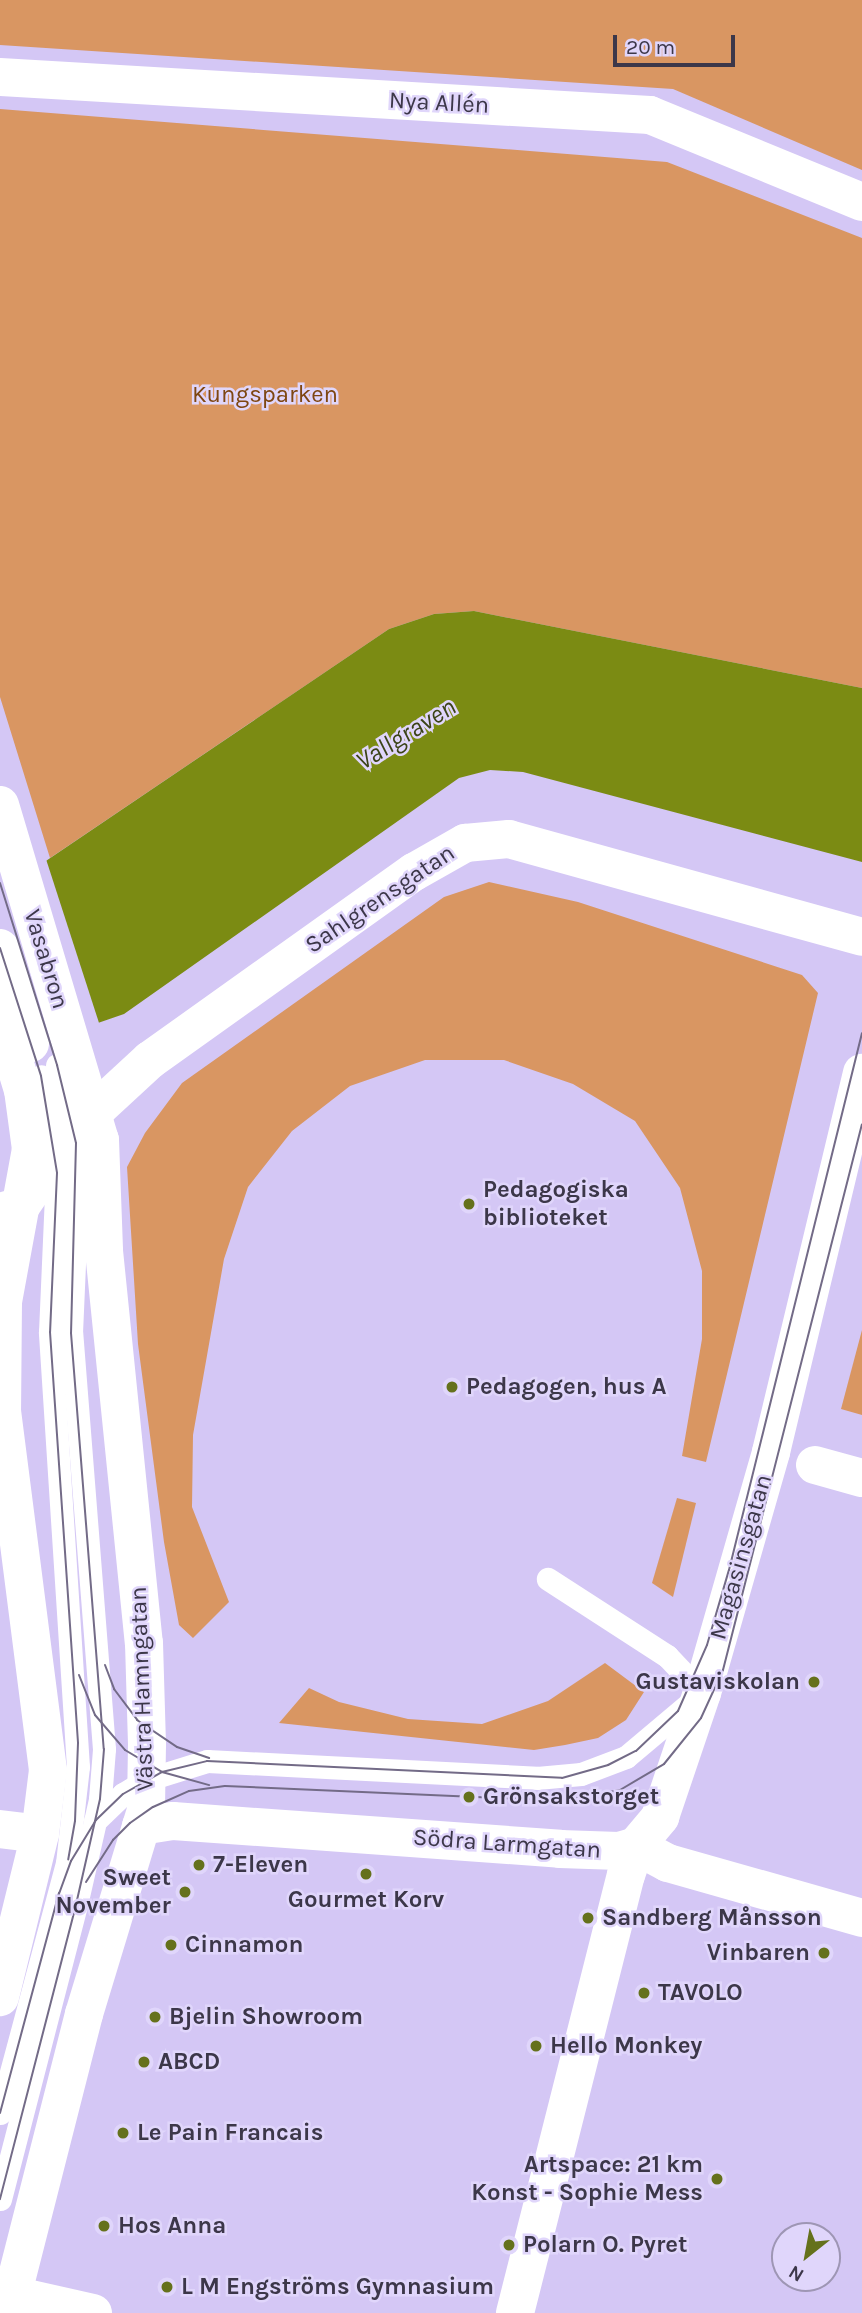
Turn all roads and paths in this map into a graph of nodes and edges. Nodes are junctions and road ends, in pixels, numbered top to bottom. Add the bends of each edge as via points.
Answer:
1 (0, 77) edge
2 (862, 202) edge
3 (0, 805) edge
4 (9, 874) edge
5 (862, 937) edge
6 (0, 948) edge
7 (0, 1015) edge
8 (49, 1071) junction
9 (862, 1073) edge
10 (74, 1133) junction
11 (10, 1209) edge
12 (815, 1465) dead end
13 (862, 1478) edge
14 (548, 1579) dead end
15 (702, 1693) junction
16 (146, 1780) junction
17 (96, 1820) junction
18 (141, 1826) junction
19 (0, 1829) edge
20 (40, 1834) junction
21 (636, 1846) junction
22 (56, 1902) junction
23 (862, 1918) edge
24 (0, 1997) edge
25 (0, 2113) edge
26 (0, 2199) edge
27 (11, 2304) edge
28 (93, 2313) edge
29 (515, 2313) edge

1 - 2 street, Nya Allén via 650,115
3 - 4 street, Vasabron
4 - 8 street, Vasabron
5 - 10 street, Sahlgrensgatan via 509,839 465,843 414,872 177,1039
6 - 8 street, Vasabron
7 - 8 street
8 - 10 street, Västra Hamngatan
8 - 10 lane, Västra Hamngatan
8 - 11 street via 31,1149
9 - 15 street, Magasinsgatan via 771,1452
10 - 11 street
10 - 16 street, Västra Hamngatan via 144,1643
10 - 17 lane via 78,1170 71,1333 104,1729
10 - 22 lane via 50,1332 78,1743 75,1821
11 - 20 street via 2,1411 48,1770
12 - 13 street
14 - 15 lane via 667,1656
15 - 16 lane via 636,1751 608,1765 562,1778 207,1761
15 - 21 street, Magasinsgatan via 660,1817
16 - 17 lane
16 - 18 street, Västra Hamngatan
17 - 22 lane via 71,1861
17 - 26 lane
18 - 21 street, Södra Larmgatan via 173,1822 560,1849 619,1851
18 - 27 street, Västra Hamngatan via 84,2014
19 - 20 street
20 - 24 street
21 - 23 street, Södra Larmgatan via 668,1863
21 - 29 street, Magasinsgatan via 615,1913
22 - 25 lane
27 - 28 street

